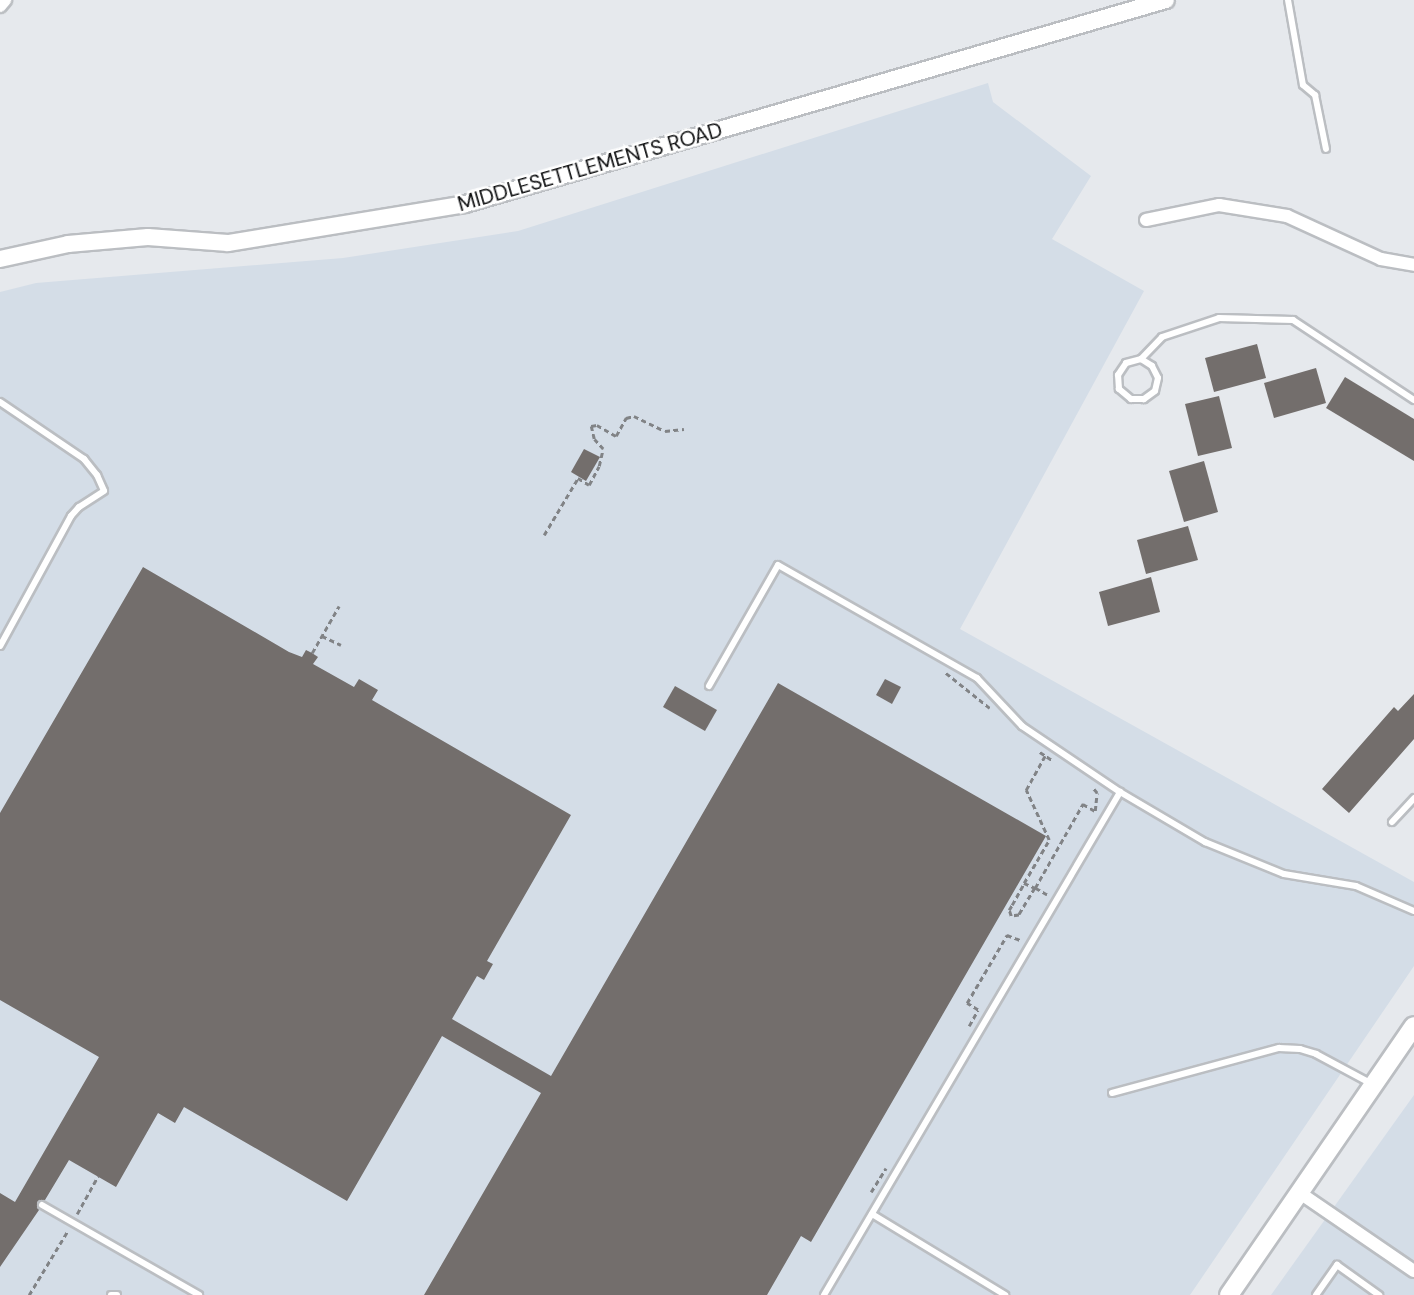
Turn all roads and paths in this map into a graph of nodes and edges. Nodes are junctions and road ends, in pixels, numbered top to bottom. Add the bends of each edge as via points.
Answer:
1 (5, 0) edge
2 (1166, 0) edge
3 (1288, 0) edge
4 (0, 6) edge
5 (1326, 149) dead end
6 (1146, 220) dead end
7 (0, 259) edge
8 (1414, 265) edge
9 (1140, 359) junction
10 (1414, 400) edge
11 (0, 402) edge
12 (684, 429) dead end
13 (544, 535) dead end
14 (339, 606) dead end
15 (322, 636) junction
16 (341, 645) dead end
17 (0, 646) edge
18 (312, 653) dead end
19 (946, 673) dead end
20 (709, 685) dead end
21 (993, 711) dead end
22 (1034, 747) dead end
23 (1045, 756) junction
24 (1055, 761) dead end
25 (1092, 787) dead end
26 (1120, 792) junction
27 (1414, 798) edge
28 (1392, 822) dead end
29 (1024, 883) junction
30 (1035, 888) junction
31 (1047, 894) dead end
32 (1414, 911) edge
33 (1026, 930) dead end
34 (1414, 1026) edge
35 (965, 1033) dead end
36 (1374, 1085) junction
37 (1112, 1093) dead end
38 (891, 1159) dead end
39 (98, 1177) dead end
40 (871, 1192) dead end
41 (1300, 1193) junction
42 (42, 1205) dead end
43 (872, 1214) junction
44 (72, 1223) junction
45 (1414, 1272) edge
46 (29, 1295) edge
47 (111, 1295) edge
48 (117, 1295) edge
49 (199, 1295) edge
50 (824, 1295) edge
51 (1005, 1295) edge
52 (1229, 1295) edge
53 (1316, 1295) edge
54 (1379, 1295) edge

1 - 4 street
2 - 7 street, MIDDLESETTLEMENTS ROAD via 465,204 228,243 148,237 68,244
3 - 5 lane via 1303,85 1315,95
6 - 8 street via 1219,205 1287,216 1381,259
9 - 9 lane via 1126,363 1118,374 1119,389 1131,399 1144,399 1155,391 1158,378 1152,366
9 - 10 lane via 1162,337 1219,318 1293,320
11 - 17 lane via 84,459 104,491 71,516
12 - 13 path via 665,431 634,416 626,418 616,436 591,426 594,439 604,449 599,466 589,485 578,478
14 - 15 path
15 - 16 path
15 - 18 path
19 - 21 path
20 - 26 lane via 778,565 977,677 1023,726
22 - 23 path
23 - 24 path
23 - 29 path via 1026,790 1049,840
25 - 30 path via 1097,793 1095,811 1083,804
26 - 32 lane via 1246,861 1284,874 1356,887
26 - 43 lane
27 - 28 lane
29 - 30 path
29 - 30 path via 1009,909 1011,916 1019,915
30 - 31 path
33 - 35 path via 1019,942 1007,934 967,1003 978,1010
34 - 36 main road
36 - 37 lane via 1316,1054 1279,1048
36 - 41 main road
38 - 40 path
39 - 44 path
41 - 45 street
41 - 52 main road
42 - 44 lane
43 - 50 lane
43 - 51 lane
44 - 46 path
44 - 49 lane
47 - 48 lane
53 - 54 lane via 1337,1265

